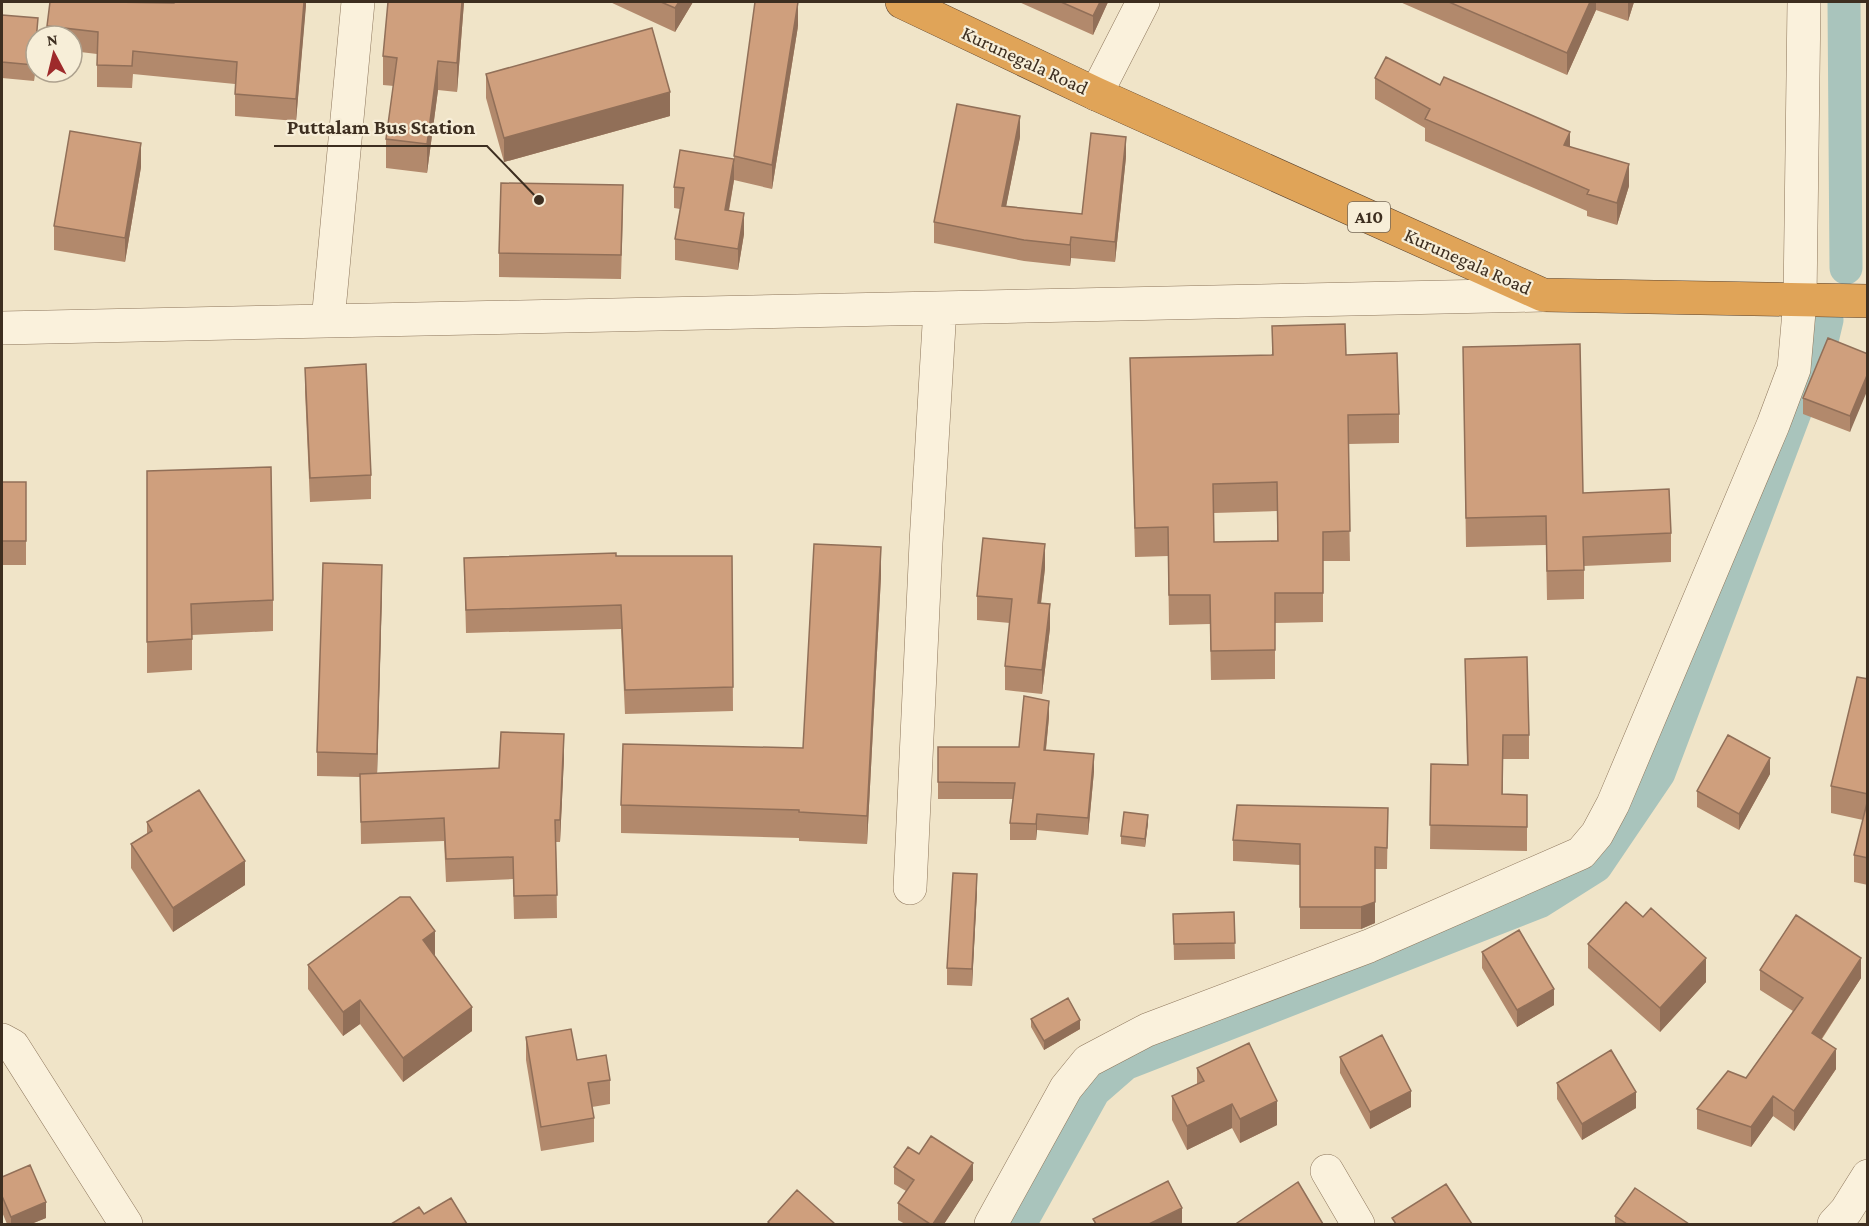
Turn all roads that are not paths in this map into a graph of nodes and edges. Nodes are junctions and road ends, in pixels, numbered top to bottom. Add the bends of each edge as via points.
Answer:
1 (358, 2) edge
2 (902, 2) edge
3 (1143, 2) edge
4 (1804, 2) edge
5 (1096, 94) junction
6 (1543, 295) junction
7 (1800, 300) junction
8 (1868, 301) edge
9 (940, 308) junction
10 (328, 321) junction
11 (2, 328) edge
12 (910, 888) dead end
13 (2, 1040) edge
14 (1327, 1171) dead end
15 (1868, 1176) edge
16 (1848, 1220) edge
17 (126, 1224) edge
18 (991, 1224) edge
19 (1358, 1224) edge

1 - 10 street
2 - 5 highway, Kurunegala Road / A10
3 - 5 street
4 - 7 street
5 - 6 highway, Kurunegala Road / A10
6 - 7 highway, Kurunegala Road / A10
6 - 9 street
7 - 8 highway, Kurunegala Road / A10
7 - 18 street via 1794,369 1773,425 1613,804 1581,853 1369,946 1147,1030 1088,1062 1066,1088
9 - 10 street
9 - 12 street
10 - 11 street
13 - 17 street via 13,1046
14 - 19 street
15 - 16 street

